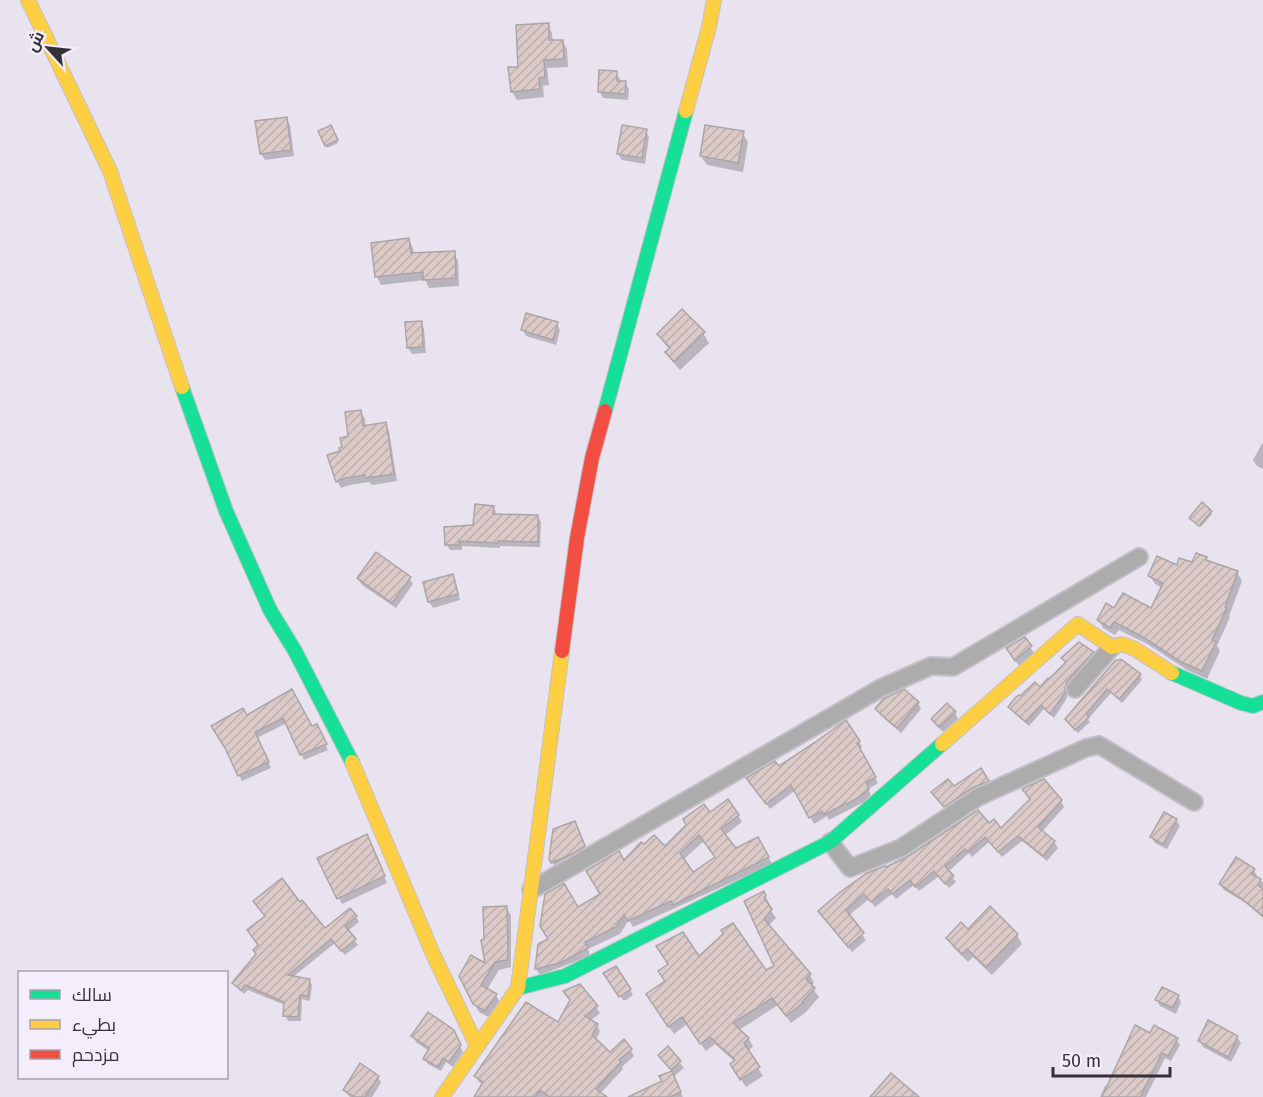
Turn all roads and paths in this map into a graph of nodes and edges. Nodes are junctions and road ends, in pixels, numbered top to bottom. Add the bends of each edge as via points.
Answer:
1 (28, 0) edge
2 (714, 0) edge
3 (1139, 557) dead end
4 (1112, 647) junction
5 (1075, 689) dead end
6 (1263, 702) edge
7 (1194, 802) dead end
8 (830, 842) junction
9 (531, 890) junction
10 (518, 988) junction
11 (477, 1046) junction
12 (442, 1097) edge

1 - 11 street via 110,171 226,511 270,610 350,758 433,954
2 - 9 street via 592,458 577,538
3 - 9 street via 953,667 931,666 881,687
4 - 5 street
4 - 6 street via 1122,644 1135,649 1174,675 1241,703 1252,706
4 - 8 street via 1078,624
7 - 8 street via 1099,745 978,797 901,848 850,868
8 - 10 street via 565,976
9 - 10 street
10 - 11 street
11 - 12 street

